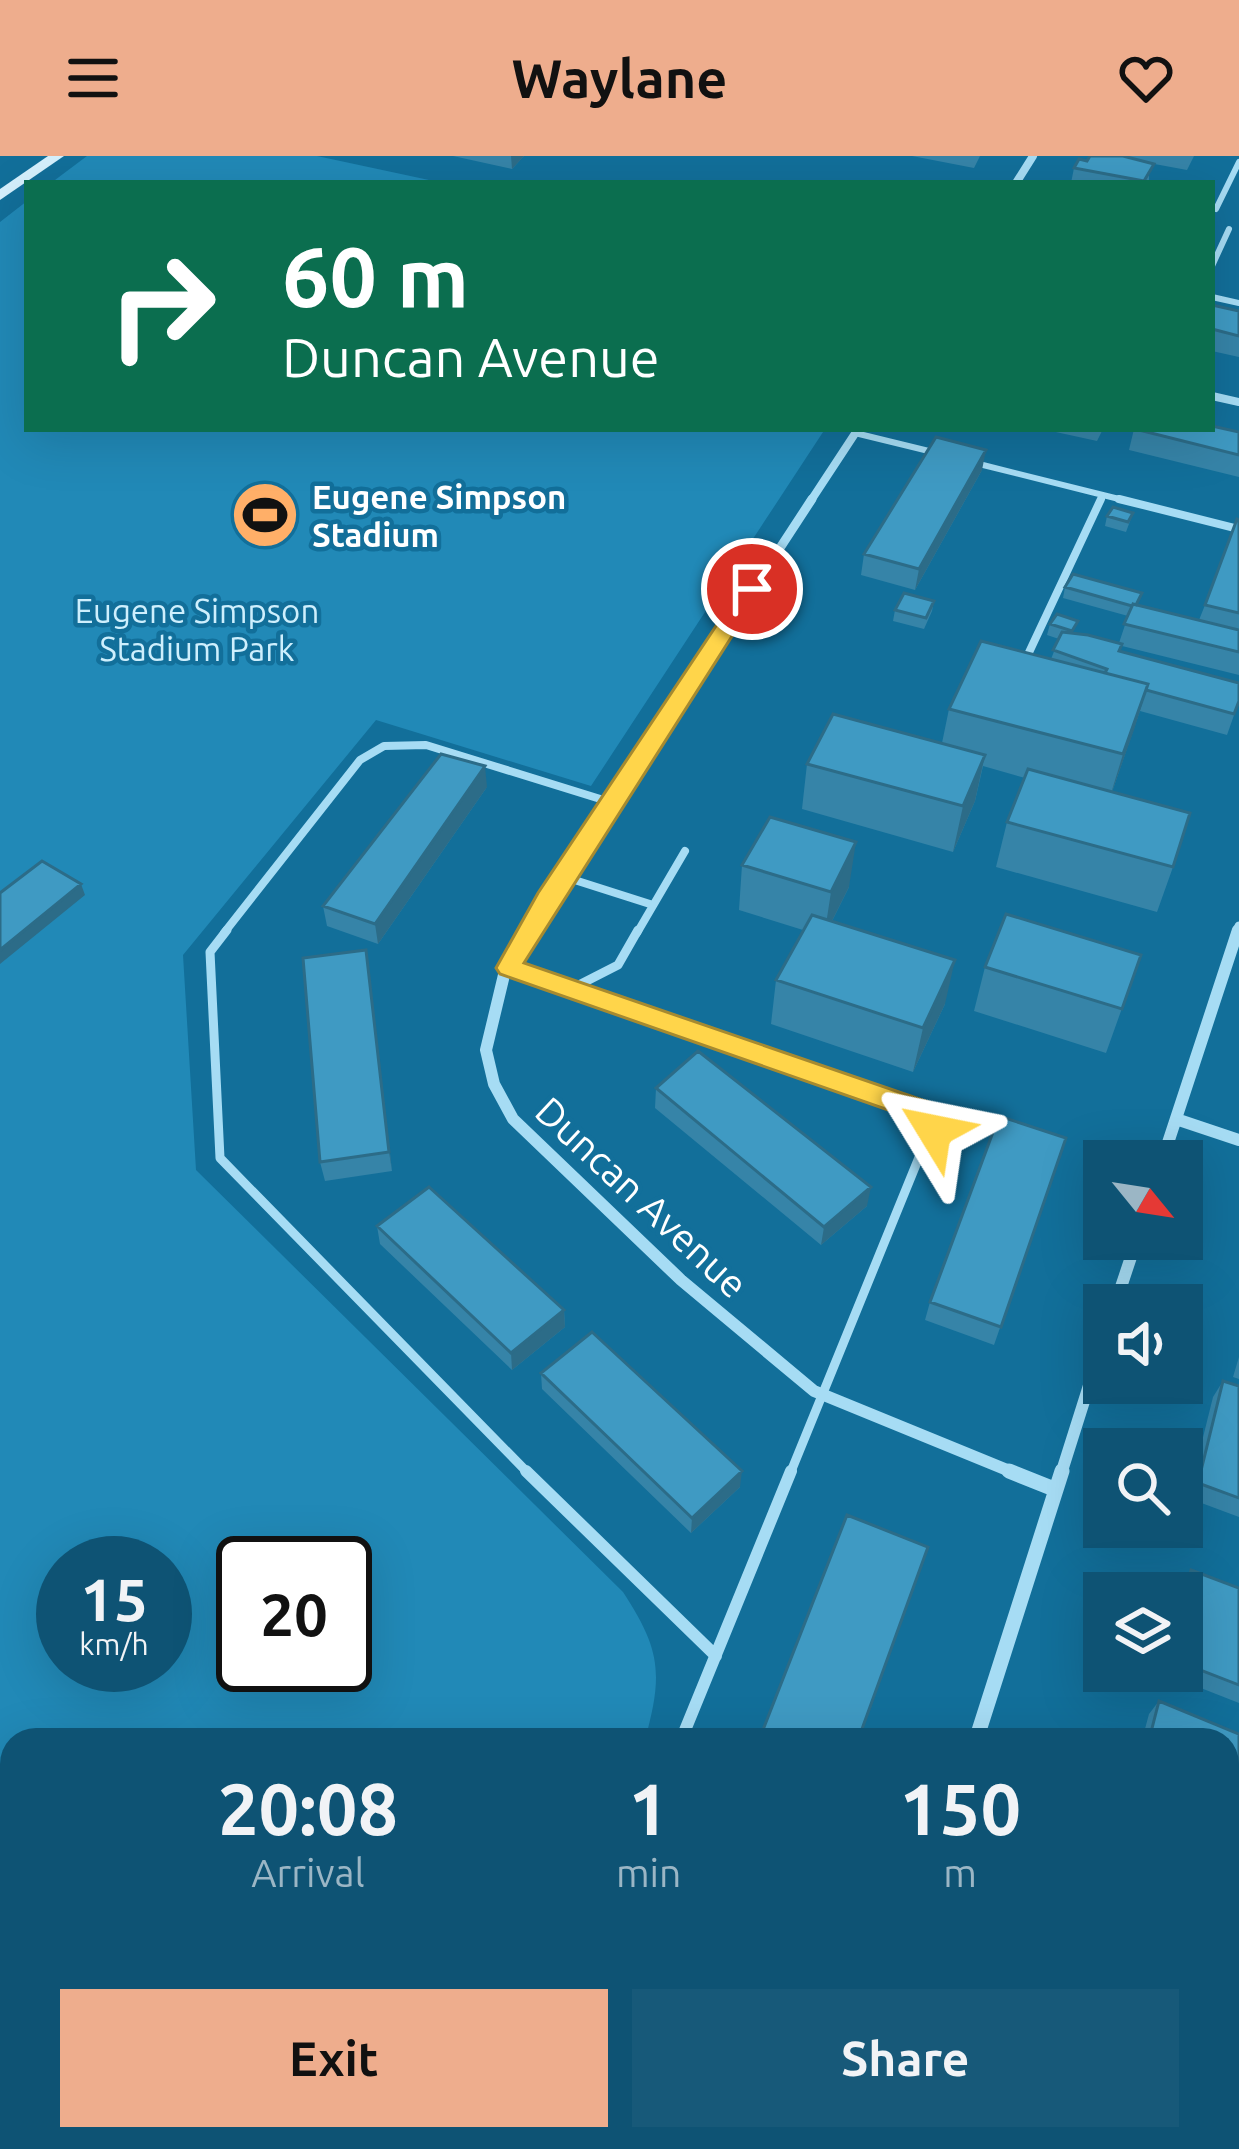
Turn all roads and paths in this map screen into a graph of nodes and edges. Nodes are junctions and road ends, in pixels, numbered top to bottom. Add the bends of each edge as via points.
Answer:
1 (57, 156) edge
2 (1239, 162) edge
3 (0, 196) edge
4 (1216, 209) dead end
5 (1229, 229) dead end
6 (1215, 259) edge
7 (855, 432) edge
8 (860, 432) edge
9 (945, 455) edge
10 (968, 461) edge
11 (1102, 495) junction
12 (1239, 529) edge
13 (1024, 663) edge
14 (610, 802) junction
15 (685, 851) dead end
16 (562, 876) junction
17 (653, 905) junction
18 (1239, 926) edge
19 (508, 968) junction
20 (571, 989) junction
21 (1176, 1119) junction
22 (1169, 1140) edge
23 (1239, 1141) edge
24 (825, 1396) junction
25 (1083, 1401) edge
26 (1054, 1489) junction
27 (716, 1655) junction
28 (686, 1728) edge
29 (980, 1728) edge

1 - 3 street
2 - 4 lane
5 - 6 lane
7 - 14 street, Duncan Avenue
8 - 9 lane
10 - 11 lane
11 - 12 lane
11 - 13 lane
14 - 16 street, Duncan Avenue
14 - 27 lane via 426,745 384,746 360,760 210,952 220,1158
15 - 17 lane
16 - 17 lane
16 - 19 street, Duncan Avenue
17 - 20 lane via 618,964
18 - 21 street
19 - 20 lane
19 - 24 street, Duncan Avenue via 486,1050 513,1119 681,1280
20 - 24 lane via 930,1116 934,1131
21 - 22 street
21 - 23 street
24 - 26 street, Duncan Avenue
24 - 27 lane
25 - 26 street
26 - 29 street
27 - 28 lane

